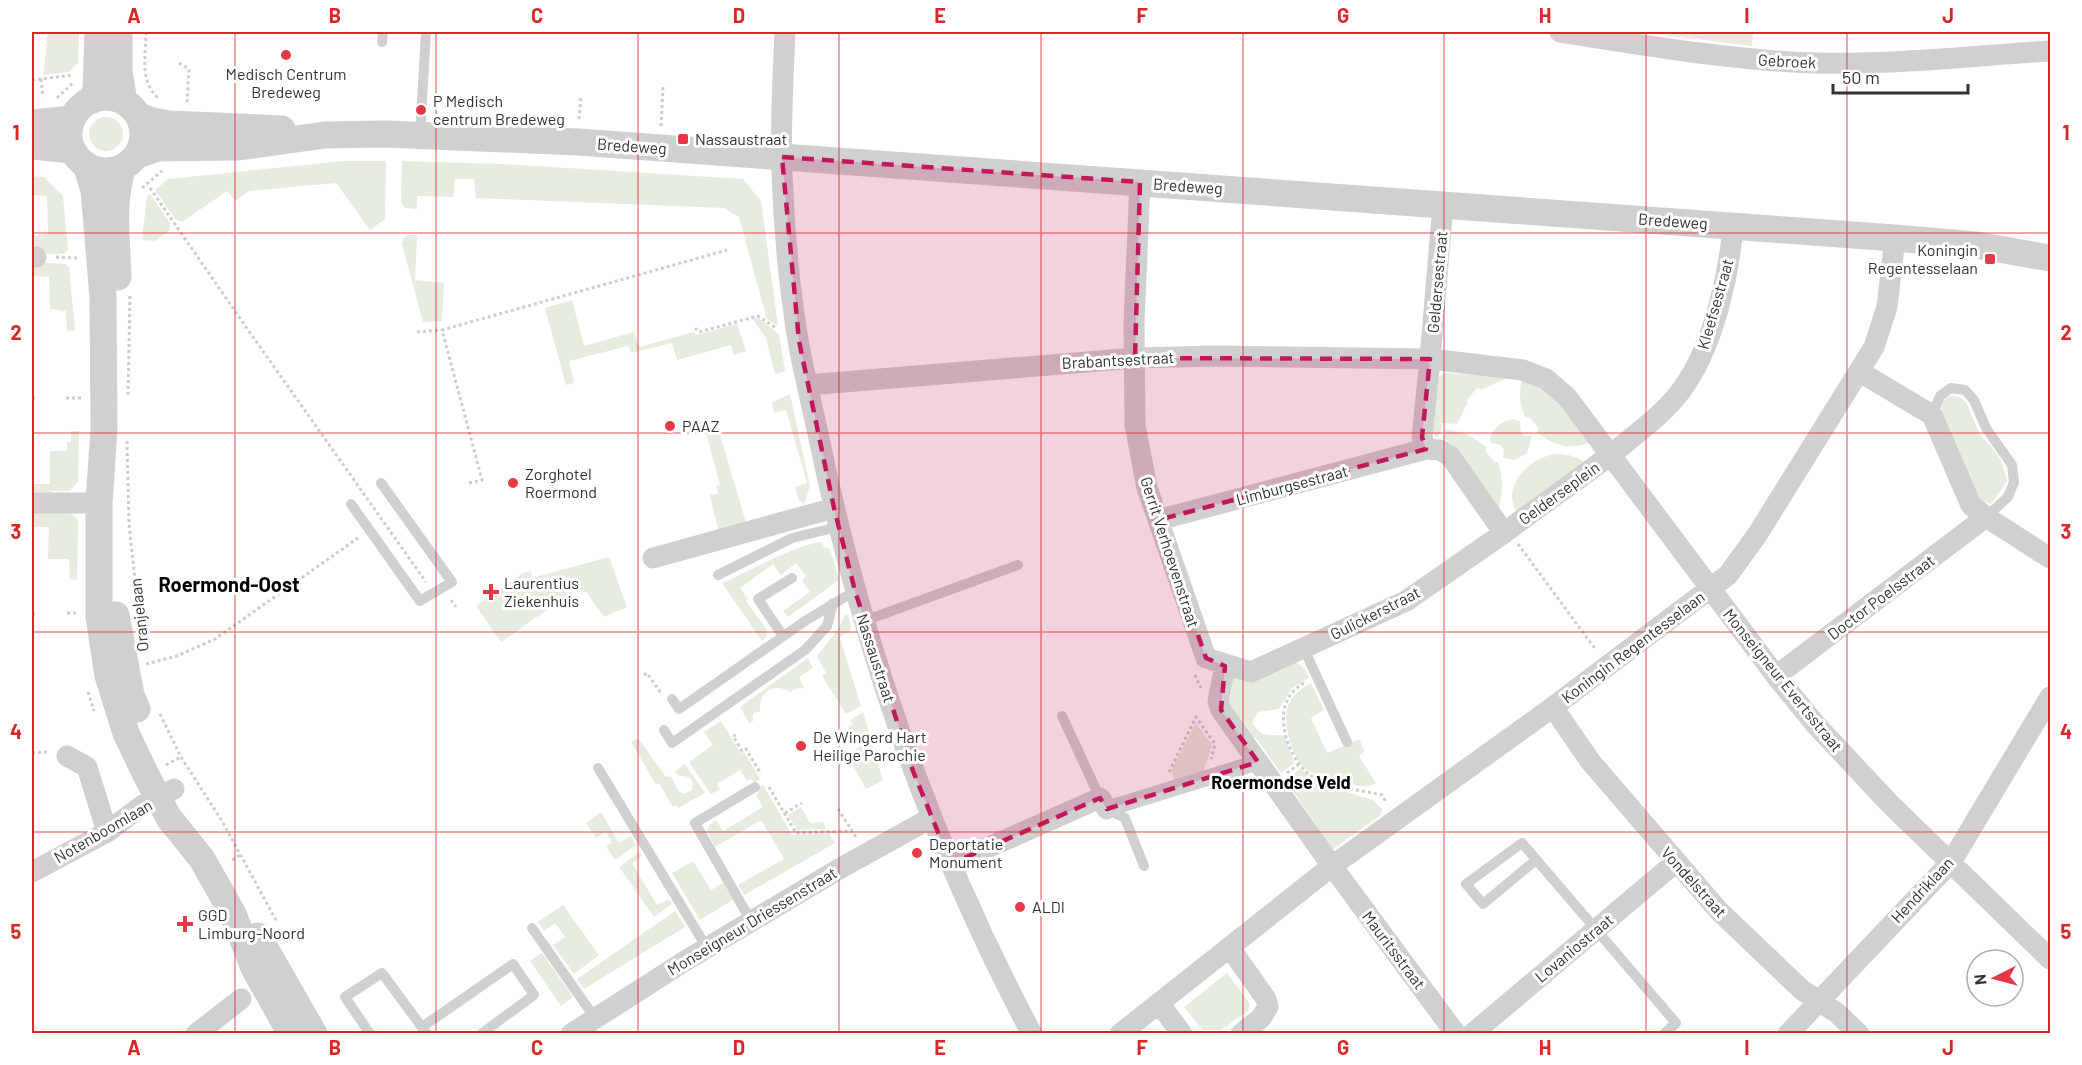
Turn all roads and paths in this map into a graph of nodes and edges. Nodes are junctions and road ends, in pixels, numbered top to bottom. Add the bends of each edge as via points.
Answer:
1 (98, 32) edge
2 (119, 32) edge
3 (146, 32) edge
4 (426, 32) edge
5 (785, 32) edge
6 (1560, 32) edge
7 (2050, 51) edge
8 (179, 63) dead end
9 (74, 75) dead end
10 (40, 79) junction
11 (32, 80) edge
12 (663, 87) dead end
13 (85, 89) junction
14 (43, 97) dead end
15 (161, 100) dead end
16 (51, 103) dead end
17 (187, 106) dead end
18 (131, 109) junction
19 (72, 119) junction
20 (32, 123) edge
21 (325, 135) junction
22 (420, 135) junction
23 (32, 146) edge
24 (659, 148) junction
25 (782, 157) junction
26 (79, 158) junction
27 (130, 161) junction
28 (168, 167) dead end
29 (1140, 182) junction
30 (150, 188) dead end
31 (141, 189) dead end
32 (1443, 205) junction
33 (1733, 225) junction
34 (1895, 238) junction
35 (727, 250) dead end
36 (2050, 258) edge
37 (130, 284) dead end
38 (795, 317) junction
39 (695, 328) dead end
40 (442, 330) junction
41 (417, 332) dead end
42 (1135, 358) junction
43 (1430, 359) junction
44 (1860, 372) junction
45 (807, 385) junction
46 (32, 398) edge
47 (37, 398) dead end
48 (66, 398) dead end
49 (83, 398) dead end
50 (128, 405) dead end
51 (1932, 415) junction
52 (127, 434) dead end
53 (1426, 449) junction
54 (1611, 454) junction
55 (381, 483) dead end
56 (469, 483) dead end
57 (32, 503) edge
58 (99, 503) junction
59 (351, 504) dead end
60 (836, 518) junction
61 (1986, 518) junction
62 (1158, 520) junction
63 (369, 529) junction
64 (1505, 531) junction
65 (653, 558) dead end
66 (2050, 558) edge
67 (1018, 565) dead end
68 (718, 574) dead end
69 (792, 578) dead end
70 (1711, 589) junction
71 (436, 591) junction
72 (855, 591) junction
73 (833, 603) junction
74 (456, 607) dead end
75 (32, 614) edge
76 (38, 614) dead end
77 (864, 621) junction
78 (118, 624) junction
79 (783, 636) junction
80 (1304, 649) junction
81 (1204, 652) junction
82 (143, 656) dead end
83 (145, 664) junction
84 (1225, 666) junction
85 (1608, 666) junction
86 (147, 674) dead end
87 (644, 675) dead end
88 (1317, 676) junction
89 (1776, 676) junction
90 (1201, 689) dead end
91 (667, 697) joint
92 (2050, 697) edge
93 (1553, 707) junction
94 (1200, 708) dead end
95 (159, 711) dead end
96 (1062, 716) dead end
97 (1196, 717) junction
98 (664, 730) dead end
99 (736, 735) dead end
100 (1347, 742) dead end
101 (67, 756) dead end
102 (1258, 762) junction
103 (598, 768) dead end
104 (1205, 778) junction
105 (755, 787) dead end
106 (1159, 792) junction
107 (167, 794) junction
108 (801, 803) dead end
109 (1103, 803) junction
110 (838, 809) dead end
111 (785, 813) junction
112 (931, 818) junction
113 (1396, 820) junction
114 (852, 831) junction
115 (107, 832) junction
116 (866, 854) junction
117 (240, 855) junction
118 (232, 860) dead end
119 (1536, 860) junction
120 (1676, 862) junction
121 (1951, 862) junction
122 (951, 864) junction
123 (1144, 866) dead end
124 (1332, 866) junction
125 (32, 872) edge
126 (751, 921) junction
127 (280, 928) dead end
128 (532, 928) dead end
129 (1596, 929) junction
130 (707, 948) junction
131 (1230, 948) junction
132 (2050, 958) edge
133 (241, 999) dead end
134 (1819, 1000) junction
135 (1159, 1003) junction
136 (595, 1018) junction
137 (425, 1030) edge
138 (574, 1032) edge
139 (196, 1034) edge
140 (291, 1034) edge
141 (314, 1034) edge
142 (370, 1034) edge
143 (482, 1034) edge
144 (1032, 1034) edge
145 (1120, 1034) edge
146 (1182, 1034) edge
147 (1241, 1034) edge
148 (1456, 1034) edge
149 (1472, 1034) edge
150 (1664, 1034) edge
151 (1788, 1034) edge
152 (1859, 1034) edge

1 - 13 street via 96,88
2 - 18 street via 118,72
3 - 15 path via 144,75
4 - 22 lane
5 - 25 street, Nassaustraat
6 - 7 street, Gebroek via 1812,63
8 - 17 path via 189,69
9 - 10 path
10 - 11 path
10 - 14 path
12 - 24 path
13 - 16 path
13 - 18 street
13 - 19 street
18 - 21 street, Bredeweg via 153,121 170,124 274,128
18 - 27 street via 143,136
19 - 20 street
19 - 26 street via 69,135
21 - 22 street, Bredeweg
21 - 27 street, Bredeweg via 238,147 169,147 148,151
22 - 24 street, Bredeweg
23 - 26 street
24 - 25 street, Bredeweg
25 - 29 street, Bredeweg
25 - 38 street, Nassaustraat
26 - 27 street via 104,171
26 - 58 street, Oranjelaan via 94,190 103,297 104,428
27 - 78 street, Oranjelaan via 118,181 116,214
28 - 31 path
29 - 32 street, Bredeweg
29 - 42 street, Gerrit Verhoevenstraat
30 - 71 path
32 - 33 street, Bredeweg
32 - 43 street, Geldersestraat
33 - 34 street, Bredeweg
33 - 54 street, Kleefsestraat via 1729,264 1708,340 1687,382 1661,414
34 - 36 street, Bredeweg via 1976,245
34 - 44 street, Koningin Regentesselaan via 1887,307 1875,347
35 - 40 path
37 - 50 path
38 - 39 path via 776,329 758,316 699,332
38 - 45 street, Nassaustraat
40 - 41 path
40 - 56 path via 482,480
42 - 43 street, Brabantsestraat
42 - 45 street, Brabantsestraat
42 - 62 street, Gerrit Verhoevenstraat via 1135,425 1147,488
43 - 53 street via 1422,437
43 - 54 street, Gelderseplein via 1523,370 1546,379 1567,396
44 - 51 street
44 - 70 street, Koningin Regentesselaan via 1757,535 1728,575
45 - 60 street, Nassaustraat
46 - 47 path
48 - 49 path
51 - 61 street via 1971,506
51 - 61 lane via 1940,396 1952,388 1965,390 2012,465 2014,482 2008,496
52 - 78 path, Oranjelaan via 129,524
53 - 62 street, Limburgsestraat
53 - 64 street, Gelderseplein via 1450,456
54 - 64 street, Gelderseplein
54 - 70 street, Monseigneur Evertsstraat
55 - 71 lane via 452,582
57 - 58 street
58 - 78 street, Oranjelaan
59 - 63 lane
60 - 65 street
60 - 68 lane
60 - 72 street, Nassaustraat
61 - 66 street
61 - 89 street, Doctor Poelsstraat
62 - 81 street, Gerrit Verhoevenstraat
63 - 71 lane via 420,601
63 - 83 path via 215,639 177,656
64 - 80 street, Gulickerstraat via 1407,601
64 - 85 path
67 - 77 lane
69 - 79 lane via 758,599
70 - 85 street, Koningin Regentesselaan
70 - 89 street, Monseigneur Evertsstraat
71 - 74 path
72 - 73 lane
72 - 77 street, Nassaustraat
73 - 79 lane
73 - 98 lane via 827,626 806,650 672,743
75 - 76 path
77 - 112 street, Nassaustraat
78 - 107 street, Oranjelaan via 131,695
79 - 91 lane via 679,709
80 - 84 street, Gulickerstraat via 1251,672
80 - 88 lane
81 - 84 street via 1206,658
81 - 90 path via 1197,655 1194,670
82 - 83 path, Oranjelaan
83 - 86 path, Oranjelaan
84 - 102 street, Mauritsstraat via 1218,701 1221,710
85 - 93 street, Koningin Regentesselaan
87 - 91 path via 647,673
88 - 100 lane
88 - 113 path via 1293,691 1285,704 1284,722 1294,758 1320,780 1382,795
89 - 121 street, Monseigneur Evertsstraat via 1857,770
92 - 121 street, Hendriklaan
93 - 113 street, Koningin Regentesselaan
93 - 120 street, Vondelstraat via 1590,761
94 - 97 path
95 - 117 path via 181,757
96 - 109 lane
97 - 104 path via 1215,744
97 - 106 path
99 - 111 path via 733,736 742,751 746,748
101 - 115 street via 87,767
102 - 104 street
102 - 124 street, Mauritsstraat
103 - 130 lane
104 - 106 street
105 - 126 lane via 694,823
106 - 109 street
107 - 115 street, Notenboomlaan via 143,805
107 - 140 street, Oranjelaan via 169,818 213,877
107 - 141 street, Oranjelaan
108 - 111 path
109 - 122 street
109 - 123 lane via 1125,818
110 - 114 path
111 - 114 path via 796,834
112 - 116 street, Monseigneur Driessenstraat
112 - 122 street, Nassaustraat
113 - 124 street, Koningin Regentesselaan
114 - 116 path
115 - 125 street, Notenboomlaan
116 - 126 street, Monseigneur Driessenstraat
117 - 118 path
117 - 127 path
119 - 119 lane via 1522,843 1466,884 1484,904
119 - 129 lane
120 - 129 street, Lovaniostraat
120 - 134 street, Vondelstraat via 1719,911 1802,990
121 - 132 street, Monseigneur Evertsstraat
121 - 134 street, Hendriklaan
122 - 144 street, Nassaustraat
124 - 131 street, Koningin Regentesselaan
124 - 148 street, Mauritsstraat
126 - 130 street, Monseigneur Driessenstraat
128 - 136 lane
129 - 149 street, Lovaniostraat
129 - 150 lane via 1676,1023
130 - 136 street, Monseigneur Driessenstraat
131 - 135 street, Koningin Regentesselaan
131 - 147 street via 1268,1007
133 - 139 street
134 - 151 street, Hendriklaan
134 - 152 street, Vondelstraat
135 - 145 street, Koningin Regentesselaan
135 - 146 street
136 - 138 street, Monseigneur Driessenstraat
137 - 142 lane via 382,972 345,997
137 - 143 lane via 513,964 534,995

